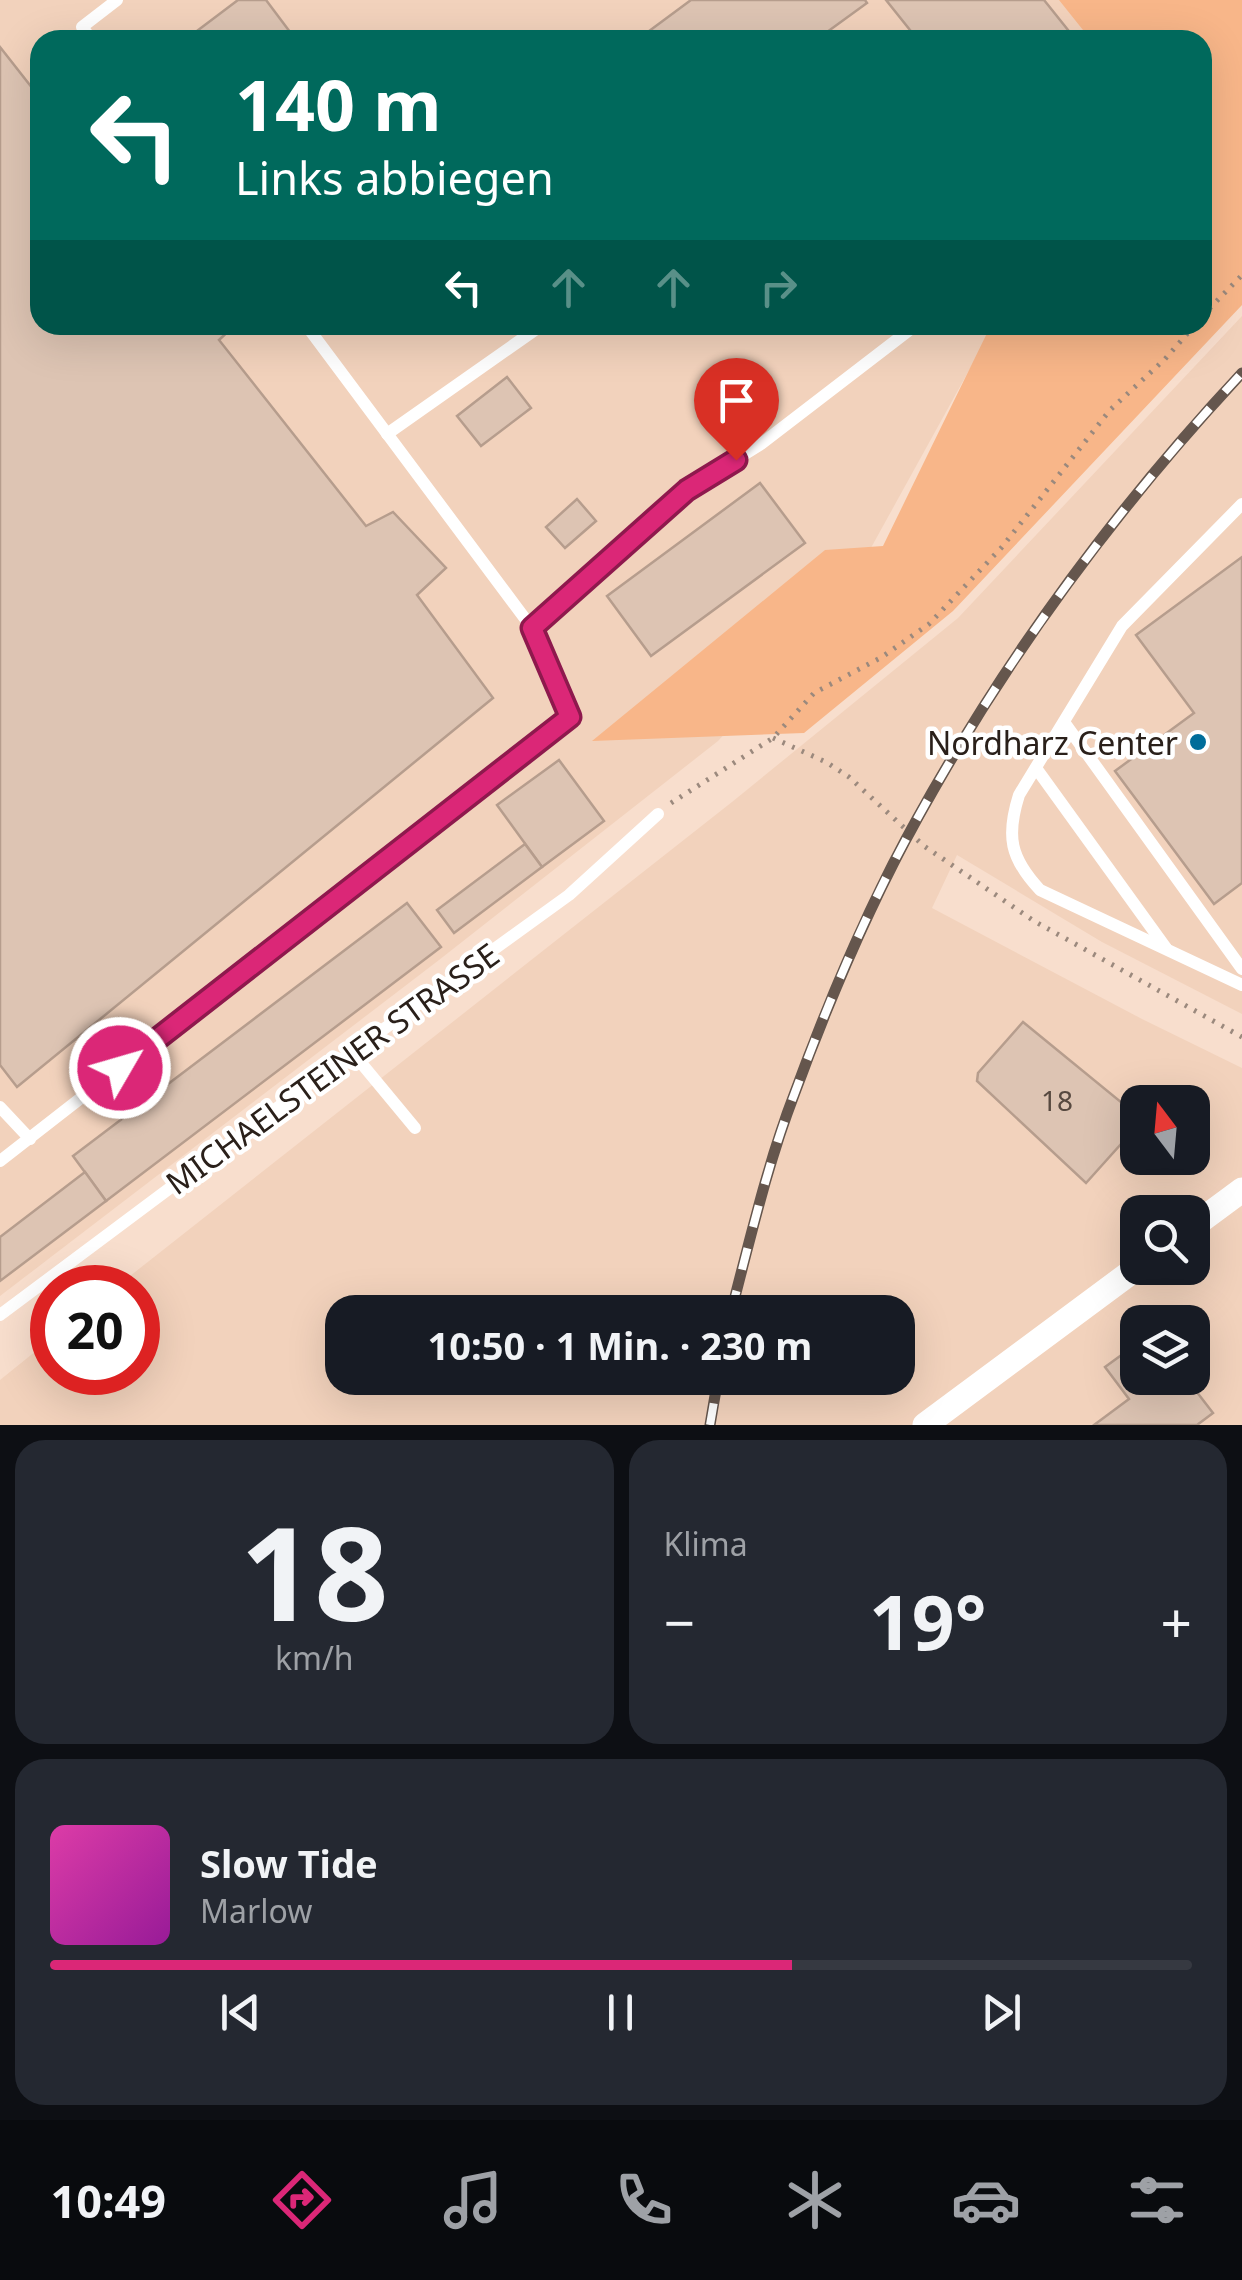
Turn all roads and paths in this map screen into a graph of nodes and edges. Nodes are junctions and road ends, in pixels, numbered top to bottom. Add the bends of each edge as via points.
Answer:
1 (117, 0) edge
2 (84, 30) edge
3 (1242, 275) edge
4 (1212, 306) edge
5 (313, 335) edge
6 (528, 335) edge
7 (903, 335) edge
8 (1186, 335) edge
9 (387, 434) junction
10 (1242, 504) edge
11 (532, 628) junction
12 (1064, 722) junction
13 (773, 738) junction
14 (1036, 768) junction
15 (658, 814) joint
16 (1166, 950) junction
17 (1242, 969) edge
18 (1242, 985) edge
19 (1242, 1036) edge
20 (352, 1052) junction
21 (0, 1107) edge
22 (415, 1128) dead end
23 (30, 1139) junction
24 (0, 1161) edge
25 (1242, 1190) edge
26 (1210, 1213) edge
27 (1120, 1281) edge
28 (0, 1314) edge
29 (925, 1425) edge

1 - 2 lane
3 - 4 path
5 - 9 lane
6 - 9 lane
7 - 11 lane via 760,444 687,490
8 - 13 path via 1110,410 1002,547 929,624 814,693
9 - 11 lane
10 - 12 lane via 1122,626
11 - 23 lane via 570,717
12 - 14 lane
12 - 17 lane
13 - 15 path
13 - 19 path via 849,776 924,846 1034,922
14 - 16 lane
14 - 16 lane via 1012,818 1010,836 1024,874 1040,890
15 - 20 lane, MICHAELSTEINER STRASSE via 569,895
16 - 18 lane
20 - 22 lane
20 - 28 lane, MICHAELSTEINER STRASSE
21 - 23 lane
23 - 24 lane
25 - 26 street
27 - 29 street

